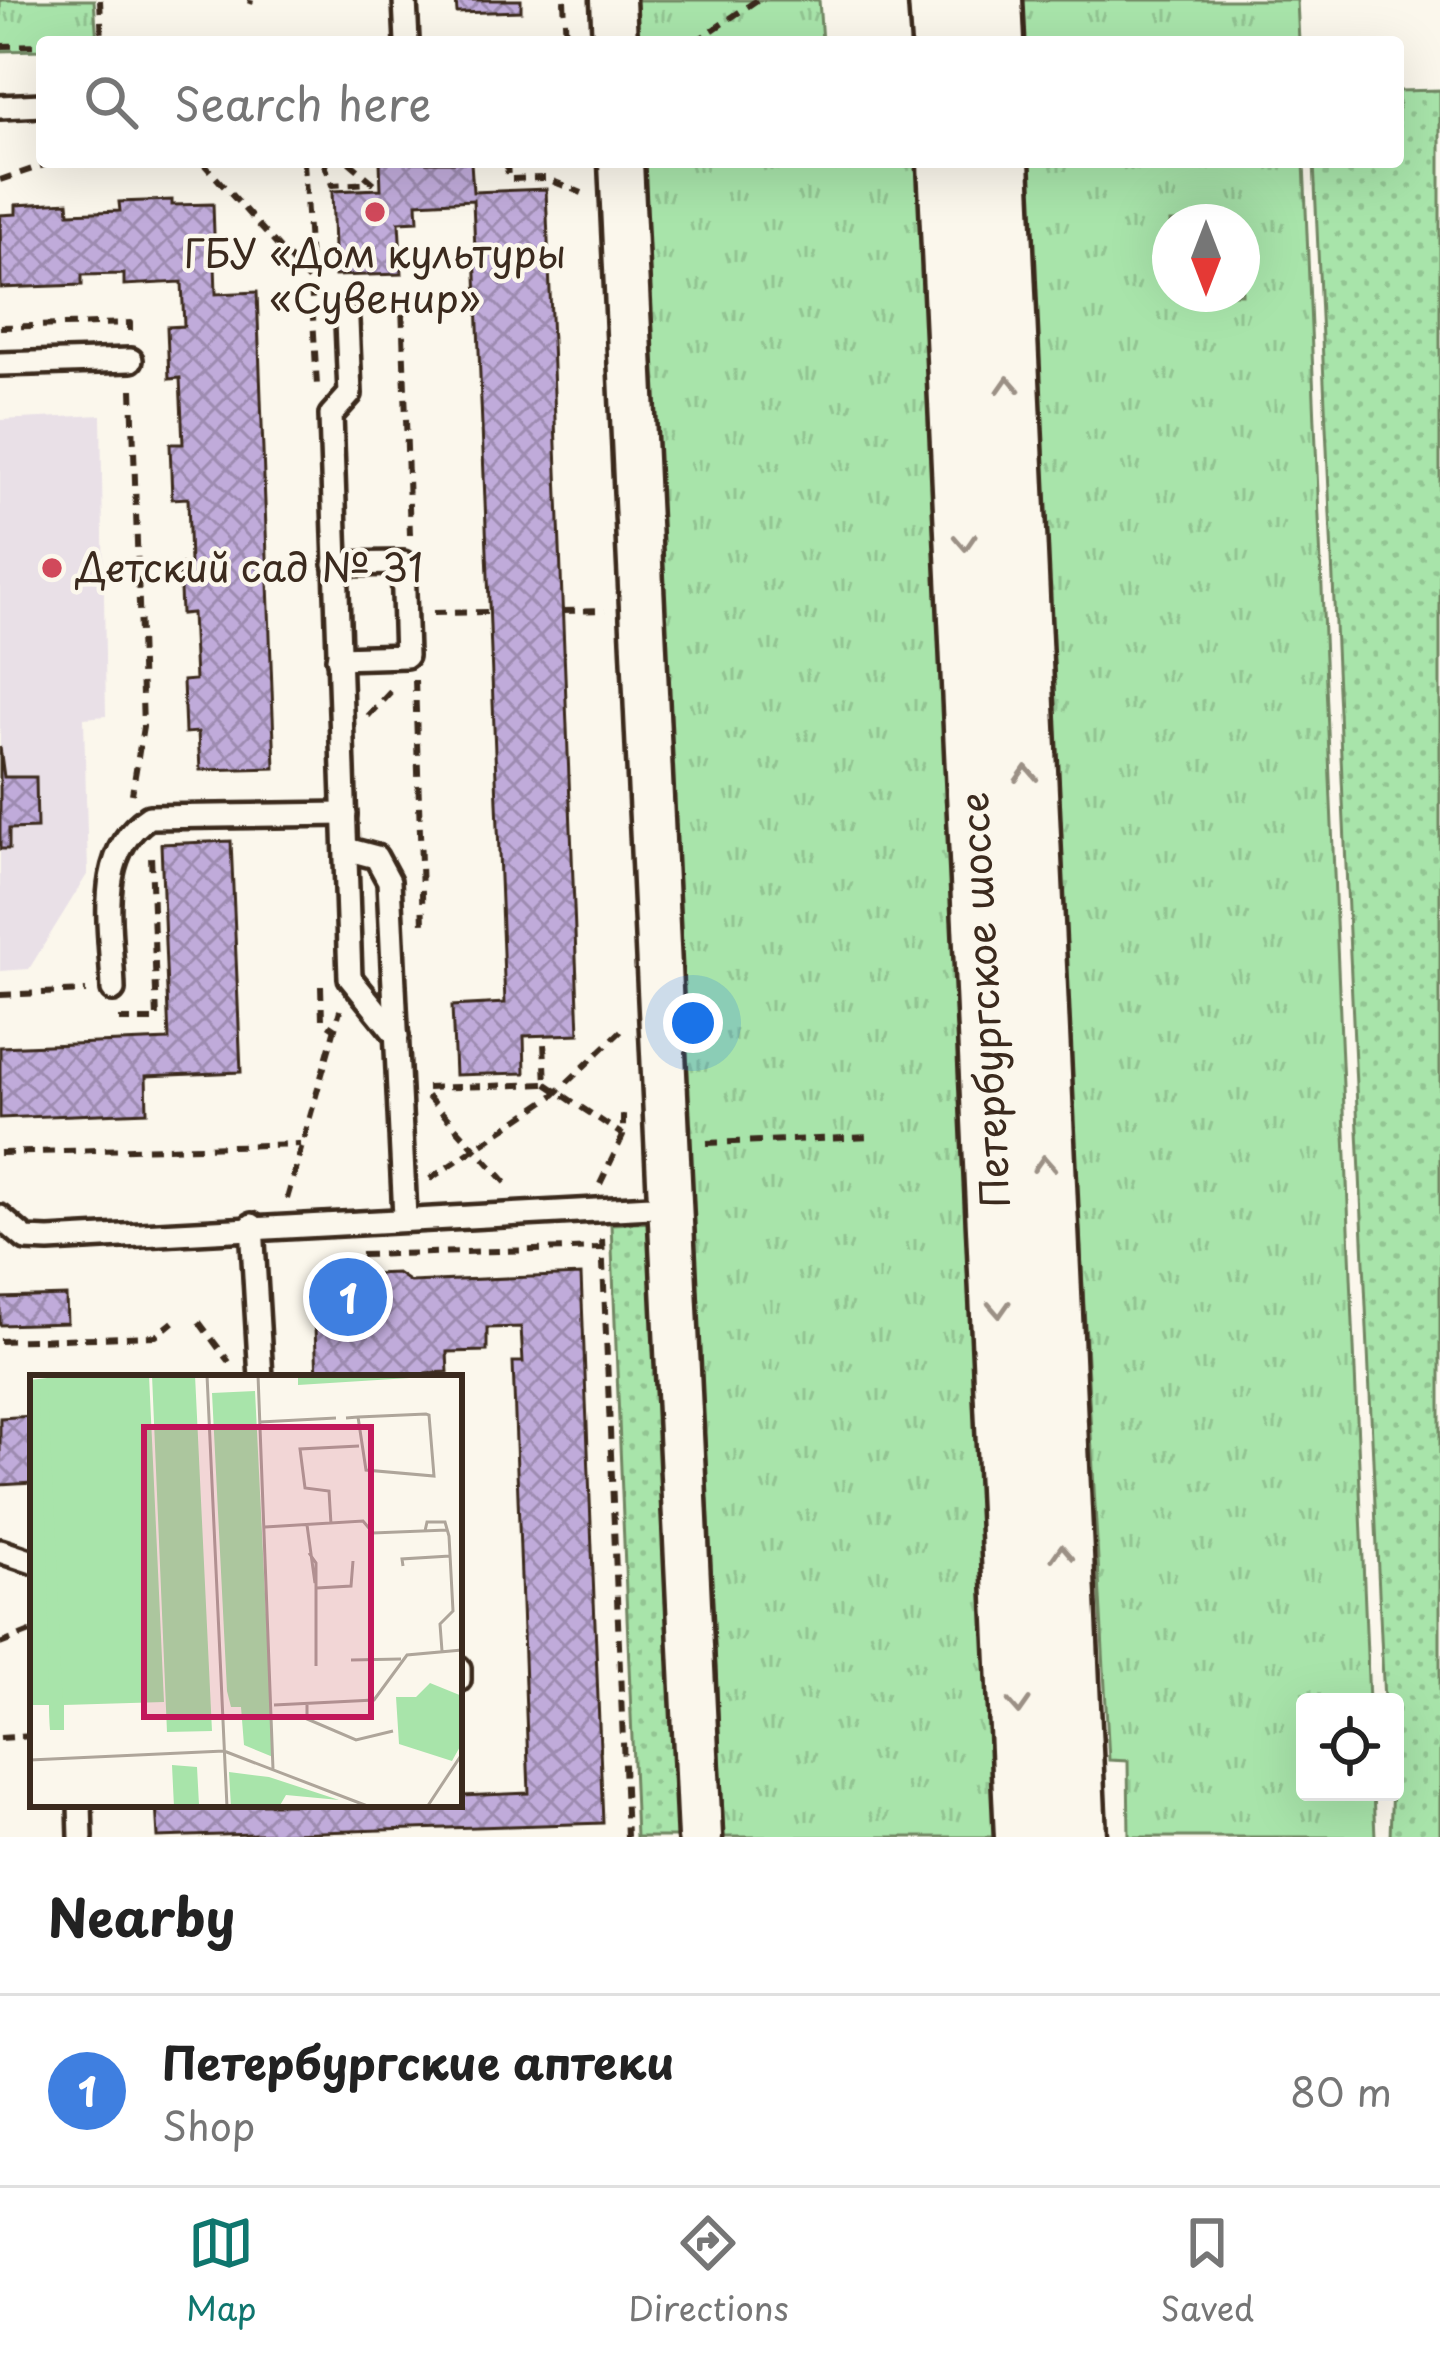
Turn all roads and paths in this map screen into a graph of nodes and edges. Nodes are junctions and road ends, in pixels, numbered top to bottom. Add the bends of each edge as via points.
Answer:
1 (100, 0) edge
2 (405, 0) edge
3 (564, 0) edge
4 (613, 0) edge
5 (757, 0) edge
6 (940, 0) edge
7 (991, 0) edge
8 (102, 36) edge
9 (406, 36) edge
10 (566, 36) edge
11 (615, 36) edge
12 (704, 36) edge
13 (943, 36) edge
14 (993, 36) edge
15 (36, 45) edge
16 (0, 46) edge
17 (36, 105) edge
18 (0, 107) edge
19 (36, 168) edge
20 (207, 168) edge
21 (304, 168) edge
22 (326, 168) edge
23 (356, 168) edge
24 (507, 168) edge
25 (621, 168) edge
26 (949, 168) edge
27 (998, 168) edge
28 (0, 180) edge
29 (373, 183) junction
30 (381, 190) dead end
31 (595, 202) dead end
32 (313, 285) junction
33 (352, 313) joint
34 (0, 327) edge
35 (131, 360) junction
36 (0, 364) edge
37 (317, 398) dead end
38 (410, 544) dead end
39 (335, 564) junction
40 (615, 610) dead end
41 (562, 611) dead end
42 (490, 612) dead end
43 (409, 613) junction
44 (338, 658) junction
45 (142, 802) dead end
46 (345, 814) junction
47 (150, 835) dead end
48 (346, 849) junction
49 (424, 944) dead end
50 (321, 974) dead end
51 (350, 978) junction
52 (113, 990) junction
53 (0, 994) edge
54 (621, 1008) dead end
55 (334, 1028) junction
56 (621, 1031) junction
57 (397, 1036) junction
58 (544, 1042) dead end
59 (622, 1052) dead end
60 (546, 1084) junction
61 (421, 1089) junction
62 (557, 1092) junction
63 (622, 1094) dead end
64 (422, 1112) dead end
65 (623, 1136) junction
66 (874, 1138) dead end
67 (300, 1144) junction
68 (667, 1144) junction
69 (475, 1149) junction
70 (0, 1154) edge
71 (424, 1159) dead end
72 (670, 1206) junction
73 (601, 1208) junction
74 (533, 1211) junction
75 (0, 1217) edge
76 (405, 1217) junction
77 (281, 1224) junction
78 (252, 1225) junction
79 (602, 1248) junction
80 (382, 1255) dead end
81 (173, 1322) dead end
82 (199, 1322) dead end
83 (0, 1341) edge
84 (239, 1375) edge
85 (261, 1375) edge
86 (0, 1551) edge
87 (30, 1561) edge
88 (30, 1632) edge
89 (0, 1644) edge
90 (30, 1736) edge
91 (0, 1738) edge
92 (80, 1807) edge
93 (81, 1837) edge
94 (627, 1837) edge
95 (700, 1837) edge
96 (1026, 1837) edge
97 (1075, 1837) edge

1 - 8 path
2 - 9 lane
3 - 10 path
4 - 11 street
5 - 12 path
6 - 13 main road
7 - 14 main road
15 - 16 path
17 - 18 lane
19 - 28 path
20 - 32 path
21 - 32 path
22 - 29 path via 332,184
23 - 29 path
24 - 31 path via 508,178 545,178
25 - 68 street
26 -> 96 main road, Петербургское шоссе
97 -> 27 main road, Петербургское шоссе
29 - 30 path
32 - 37 path
33 - 38 path via 403,304
33 - 39 lane via 350,394 331,415
34 - 35 path via 130,323
35 - 36 lane
35 - 45 path via 143,727 130,808
39 - 43 lane via 404,562
39 - 44 lane
40 - 41 path
42 - 43 path
43 - 44 lane via 406,656
43 - 49 path
44 - 46 lane
46 - 48 lane
46 - 52 lane via 149,817 130,829 111,861
47 - 52 path via 157,1020 114,1020
48 - 51 lane
48 - 57 lane via 376,857 389,881
50 - 55 path via 322,1020
51 - 55 path
51 - 57 lane
52 - 53 path
54 - 56 path
55 - 67 path
56 - 59 path
56 - 62 path
57 - 76 lane
58 - 60 path
60 - 61 path
60 - 62 path
61 - 64 path
61 - 69 path
62 - 65 path
62 - 69 path
63 - 65 path
65 - 73 path via 600,1184
66 - 68 path
67 - 70 path
67 - 77 path
68 - 72 street
69 - 71 path via 424,1183
69 - 74 path
72 - 73 lane
72 - 95 street
73 - 74 lane
73 - 79 path
74 - 76 lane
75 - 78 lane via 26,1239 49,1240
76 - 77 lane
77 - 78 lane
78 - 85 lane
79 - 80 path
79 - 94 path
81 - 83 path via 156,1336
82 - 84 path
86 - 87 lane
88 - 89 path
90 - 91 path
92 - 93 lane

